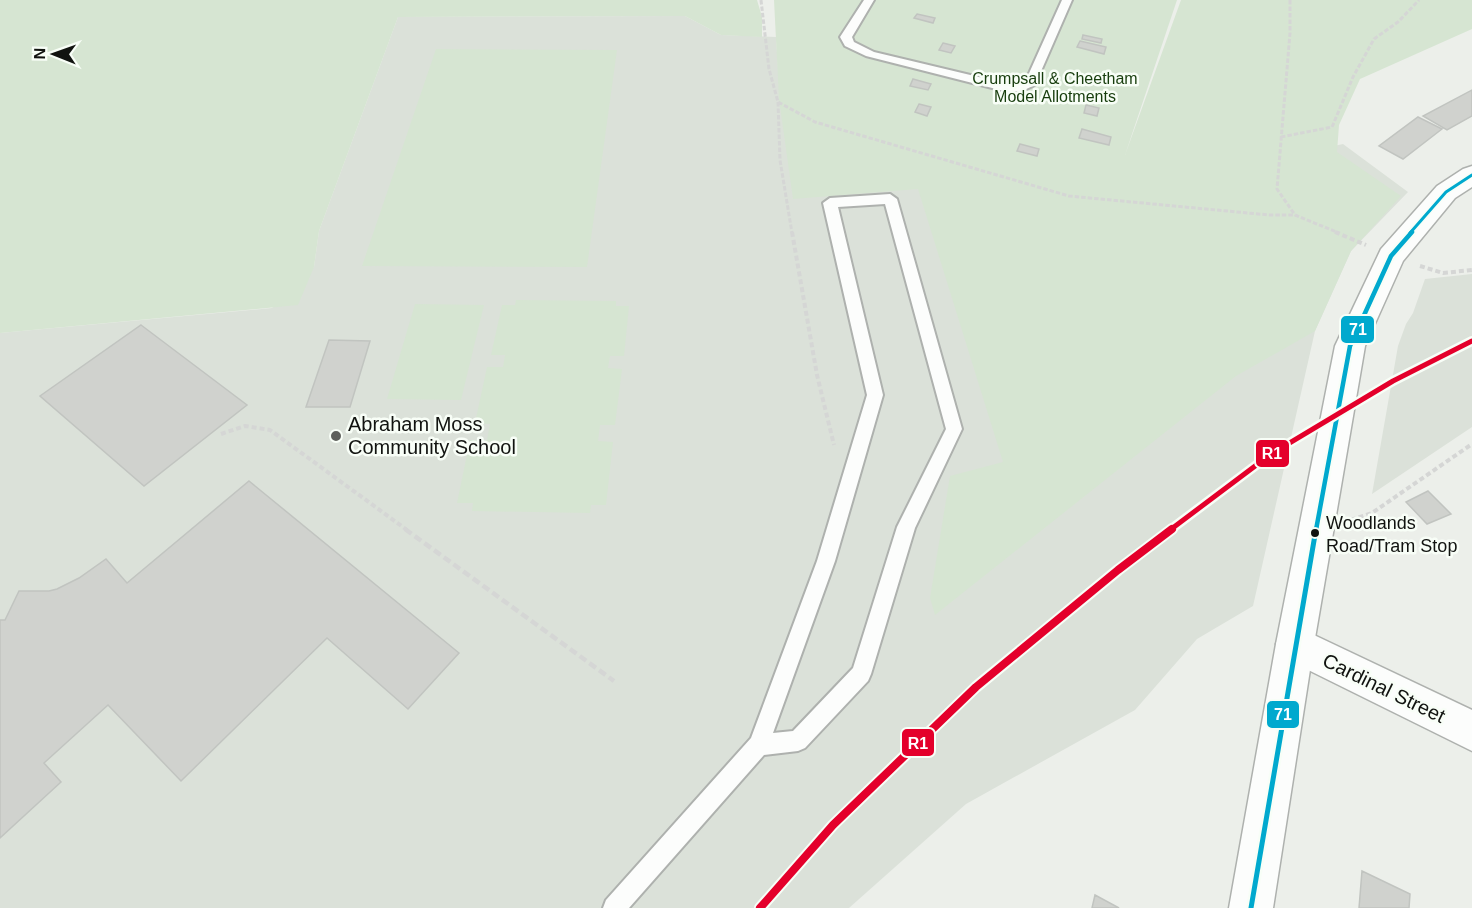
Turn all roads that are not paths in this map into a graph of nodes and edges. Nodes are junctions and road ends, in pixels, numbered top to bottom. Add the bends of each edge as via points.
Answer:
1 (869, 0) edge
2 (1067, 0) edge
3 (1472, 175) edge
4 (1295, 644) junction
5 (1472, 731) edge
6 (759, 745) junction
7 (614, 908) edge
8 (1251, 908) edge

1 - 2 lane via 846,37 849,44 870,54 1018,88 1031,82
3 - 4 street via 1446,192 1391,256 1350,346
4 - 5 street, Cardinal Street
4 - 8 street
6 - 6 lane via 826,561 875,395 830,203 890,199 954,429 906,527 861,674 798,741
6 - 7 lane

